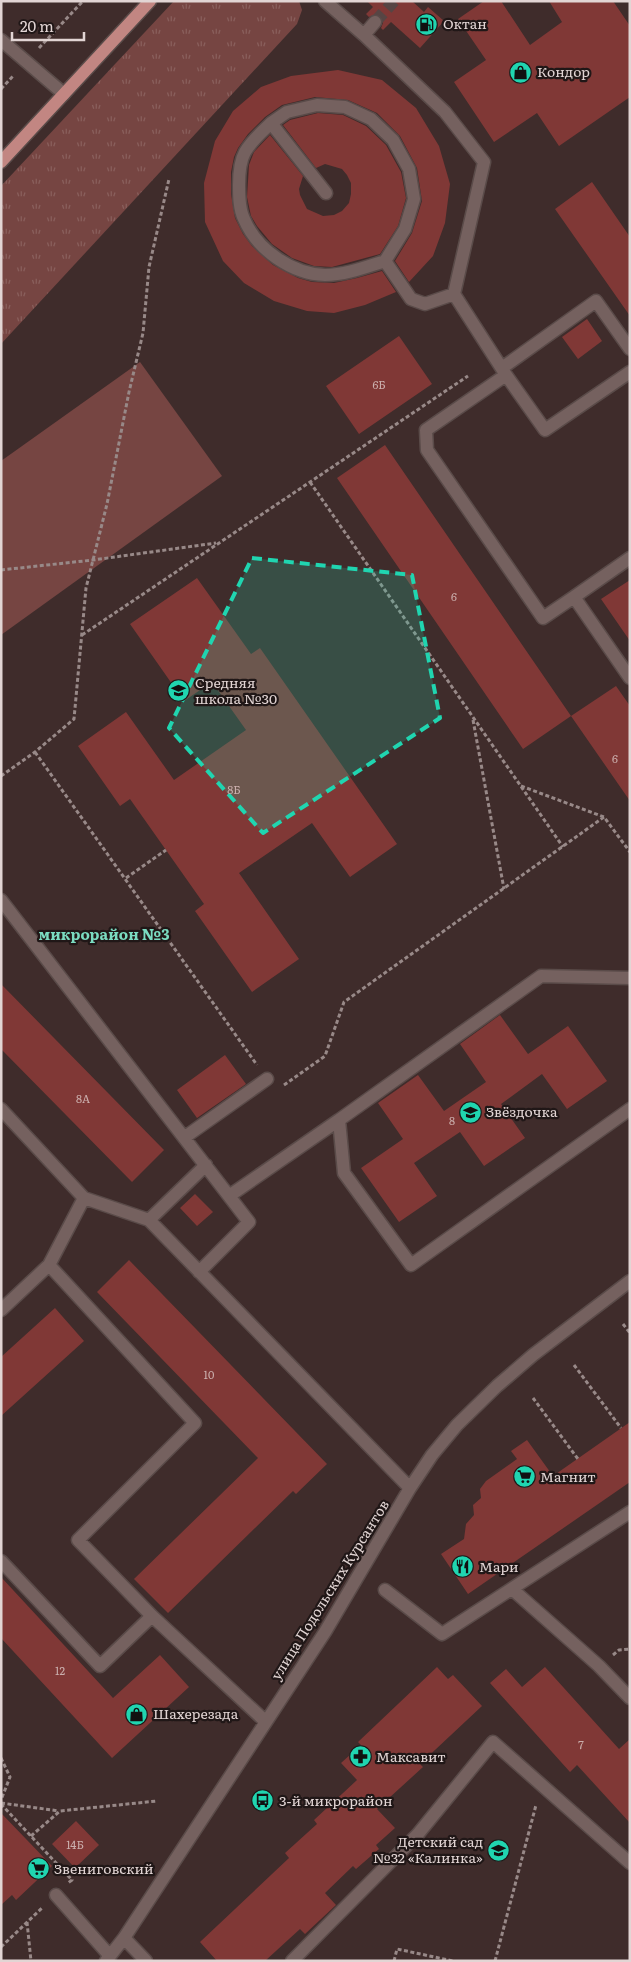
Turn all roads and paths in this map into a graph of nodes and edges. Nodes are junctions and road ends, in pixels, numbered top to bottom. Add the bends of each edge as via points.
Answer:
1 (83, 1) edge
2 (150, 1) edge
3 (325, 1) edge
4 (375, 22) tunnel mouth
5 (364, 35) junction
6 (1, 40) edge
7 (27, 61) junction
8 (1, 89) edge
9 (64, 94) junction
10 (271, 123) junction
11 (1, 162) edge
12 (169, 179) dead end
13 (326, 193) dead end
14 (385, 261) junction
15 (454, 294) junction
16 (630, 349) edge
17 (501, 367) junction
18 (630, 372) edge
19 (310, 482) junction
20 (220, 542) junction
21 (630, 558) edge
22 (93, 560) junction
23 (1, 570) edge
24 (574, 597) junction
25 (82, 634) junction
26 (630, 678) edge
27 (473, 717) junction
28 (35, 752) junction
29 (1, 776) edge
30 (521, 785) junction
31 (604, 817) junction
32 (563, 847) junction
33 (166, 850) dead end
34 (630, 852) edge
35 (126, 878) junction
36 (504, 889) junction
37 (1, 900) edge
38 (630, 978) edge
39 (267, 1079) joint
40 (279, 1089) dead end
41 (1, 1109) edge
42 (630, 1109) edge
43 (340, 1120) junction
44 (185, 1137) junction
45 (206, 1164) junction
46 (229, 1196) junction
47 (84, 1198) junction
48 (149, 1220) junction
49 (49, 1265) junction
50 (198, 1272) junction
51 (630, 1281) edge
52 (1, 1310) edge
53 (623, 1324) dead end
54 (630, 1333) edge
55 (574, 1365) dead end
56 (533, 1398) dead end
57 (621, 1428) dead end
58 (578, 1458) dead end
59 (410, 1488) junction
60 (630, 1512) edge
61 (1, 1561) edge
62 (512, 1589) junction
63 (385, 1590) dead end
64 (152, 1616) junction
65 (630, 1698) edge
66 (265, 1722) junction
67 (1, 1758) edge
68 (542, 1785) junction
69 (157, 1801) dead end
70 (1, 1802) edge
71 (60, 1811) junction
72 (31, 1836) junction
73 (630, 1863) edge
74 (56, 1895) junction
75 (27, 1922) junction
76 (124, 1938) junction
77 (1, 1947) edge
78 (108, 1958) edge
79 (31, 1961) edge
80 (146, 1961) edge
81 (292, 1961) edge
82 (394, 1961) edge
83 (453, 1961) edge
84 (495, 1961) edge

1 - 7 path
2 - 9 main road
3 - 5 street
4 - 5 street
5 - 15 street via 445,112 484,162
6 - 7 street
7 - 8 path
7 - 9 street
9 - 11 main road
10 - 13 street
10 - 14 street via 287,112 316,105 345,107 371,119 393,140 408,169 414,199 405,229
10 - 14 street via 245,152 239,175 244,219 258,242 276,258 295,268 325,275 349,272
12 - 22 path via 149,267 143,333
14 - 15 street via 411,299 425,304
15 - 17 street
16 - 17 street via 596,301
17 - 18 street via 545,430
17 - 19 path
17 - 24 street via 426,430 427,450 543,618
19 - 20 path
19 - 27 path
20 - 22 path
20 - 25 path
21 - 24 street
22 - 23 path
22 - 25 path via 86,588
24 - 26 street
25 - 28 path via 74,719
27 - 30 path
27 - 36 path
28 - 29 path
28 - 35 path
30 - 31 path
30 - 32 path
31 - 32 path
31 - 34 path
32 - 36 path
33 - 35 path
35 - 39 path
36 - 40 path via 344,1002 325,1056
37 - 44 street
38 - 43 street via 541,976
39 - 44 street
41 - 47 street
42 - 43 street via 411,1266 344,1173
43 - 46 street
44 - 45 street
45 - 46 street
45 - 48 street
46 - 50 street via 249,1222
47 - 48 street
47 - 49 street
48 - 50 street
49 - 52 street
49 - 64 street via 195,1423 78,1540
50 - 59 street
51 - 59 street, улица Подольских Курсантов via 497,1386 457,1426
53 - 54 path
55 - 57 path
56 - 58 path
59 - 66 street, улица Подольских Курсантов via 325,1632
60 - 62 street
61 - 64 street via 100,1666
62 - 63 street via 442,1634
62 - 65 street
64 - 66 street
66 - 76 street, улица Подольских Курсантов
67 - 70 path via 10,1778
68 - 73 street
68 - 81 street via 493,1742 418,1834
68 - 84 path
69 - 71 path
70 - 71 path
70 - 72 path
71 - 72 path
72 - 74 path via 72,1880
74 - 75 path
74 - 78 street
75 - 77 path
75 - 79 path
76 - 78 street, улица Подольских Курсантов
76 - 80 street
82 - 83 path via 397,1949

